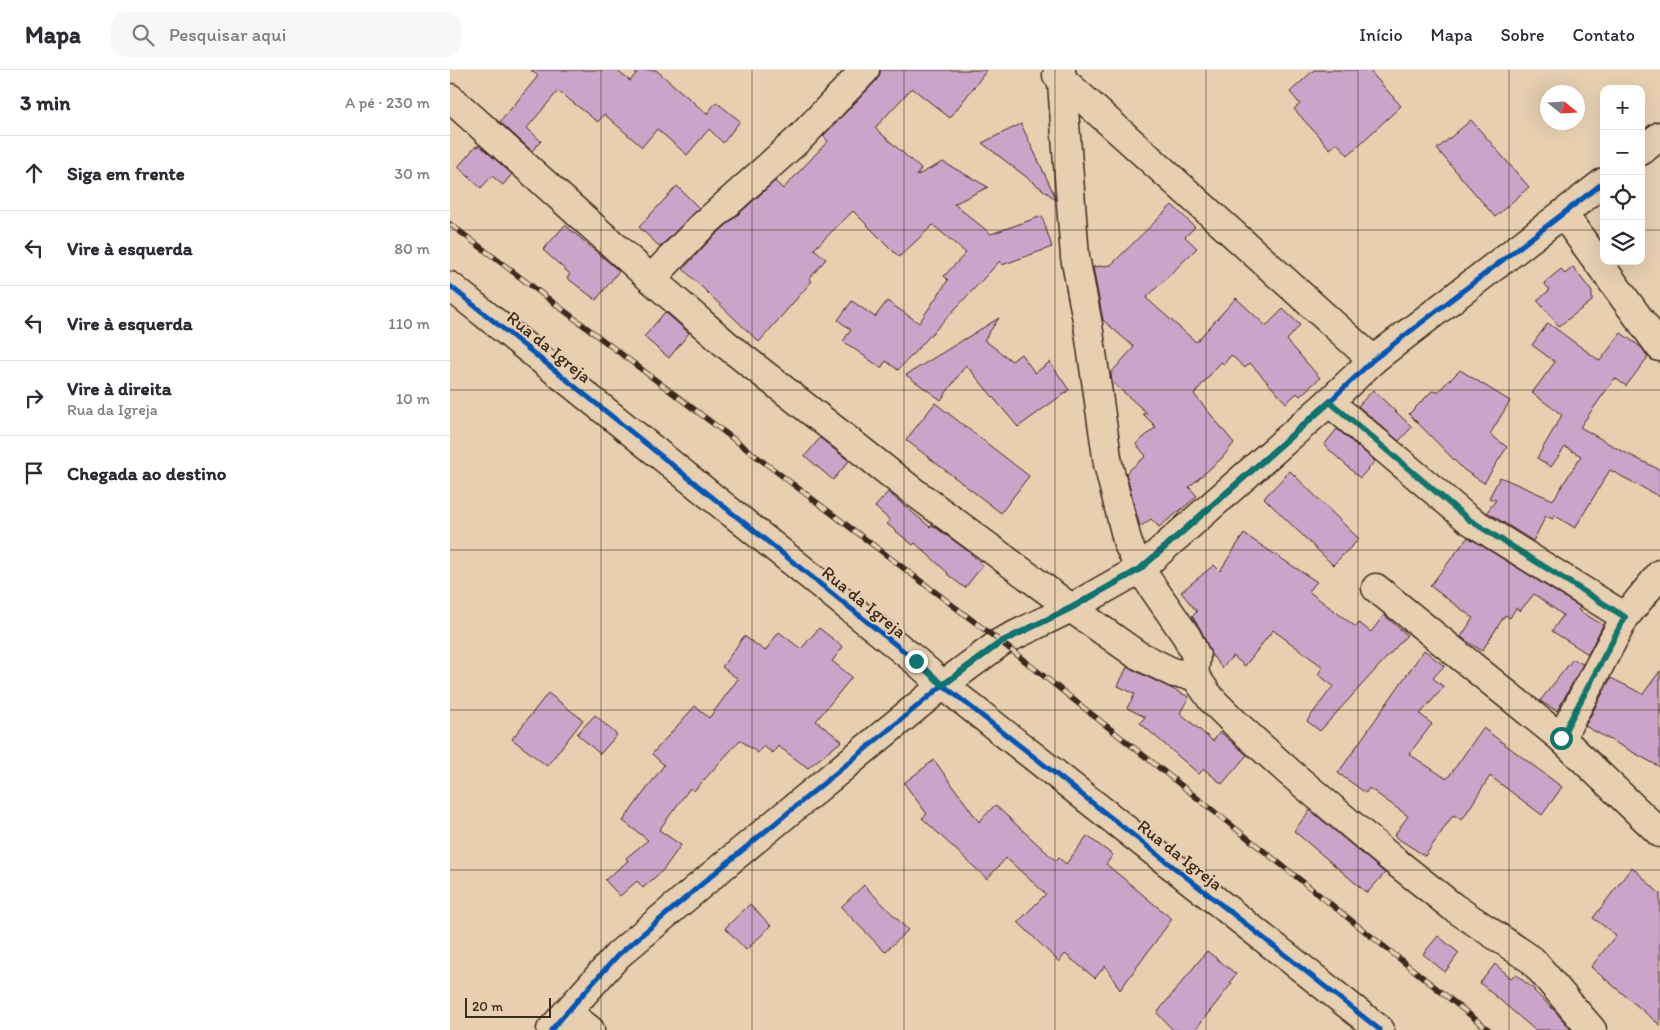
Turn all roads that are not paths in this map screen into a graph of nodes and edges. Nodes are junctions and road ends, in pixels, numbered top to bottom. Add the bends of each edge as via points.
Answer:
1 (865, 70) edge
2 (1063, 73) edge
3 (450, 98) edge
4 (1660, 136) edge
5 (1645, 148) edge
6 (1600, 185) edge
7 (1563, 214) junction
8 (651, 279) junction
9 (450, 286) edge
10 (1660, 347) edge
11 (1373, 360) junction
12 (1330, 402) junction
13 (1140, 569) junction
14 (1660, 574) edge
15 (1376, 588) dead end
16 (1071, 608) junction
17 (1625, 617) junction
18 (1194, 675) junction
19 (943, 685) junction
20 (1561, 738) junction
21 (1660, 833) edge
22 (559, 1021) edge
23 (590, 1030) edge
24 (1380, 1030) edge
25 (1592, 1030) edge

1 - 8 street via 800,138 699,229
2 - 11 street
2 - 13 street via 1075,257 1108,464 1128,544
3 - 8 street
4 - 5 street
6 - 7 street
7 - 10 street
7 - 11 street
8 - 16 street via 728,346 903,483
9 - 19 street, Rua da Igreja
11 - 12 street
12 - 13 street
12 - 17 street via 1468,519
13 - 16 street
13 - 18 street via 1187,637 1196,656
14 - 17 street
15 - 20 street
16 - 18 street via 1136,654 1174,673
16 - 19 street via 1001,642
17 - 20 street
18 - 25 street via 1212,700 1289,772 1453,907 1532,960
19 - 22 street via 618,955
19 - 24 street, Rua da Igreja
20 - 21 street
22 - 23 street

